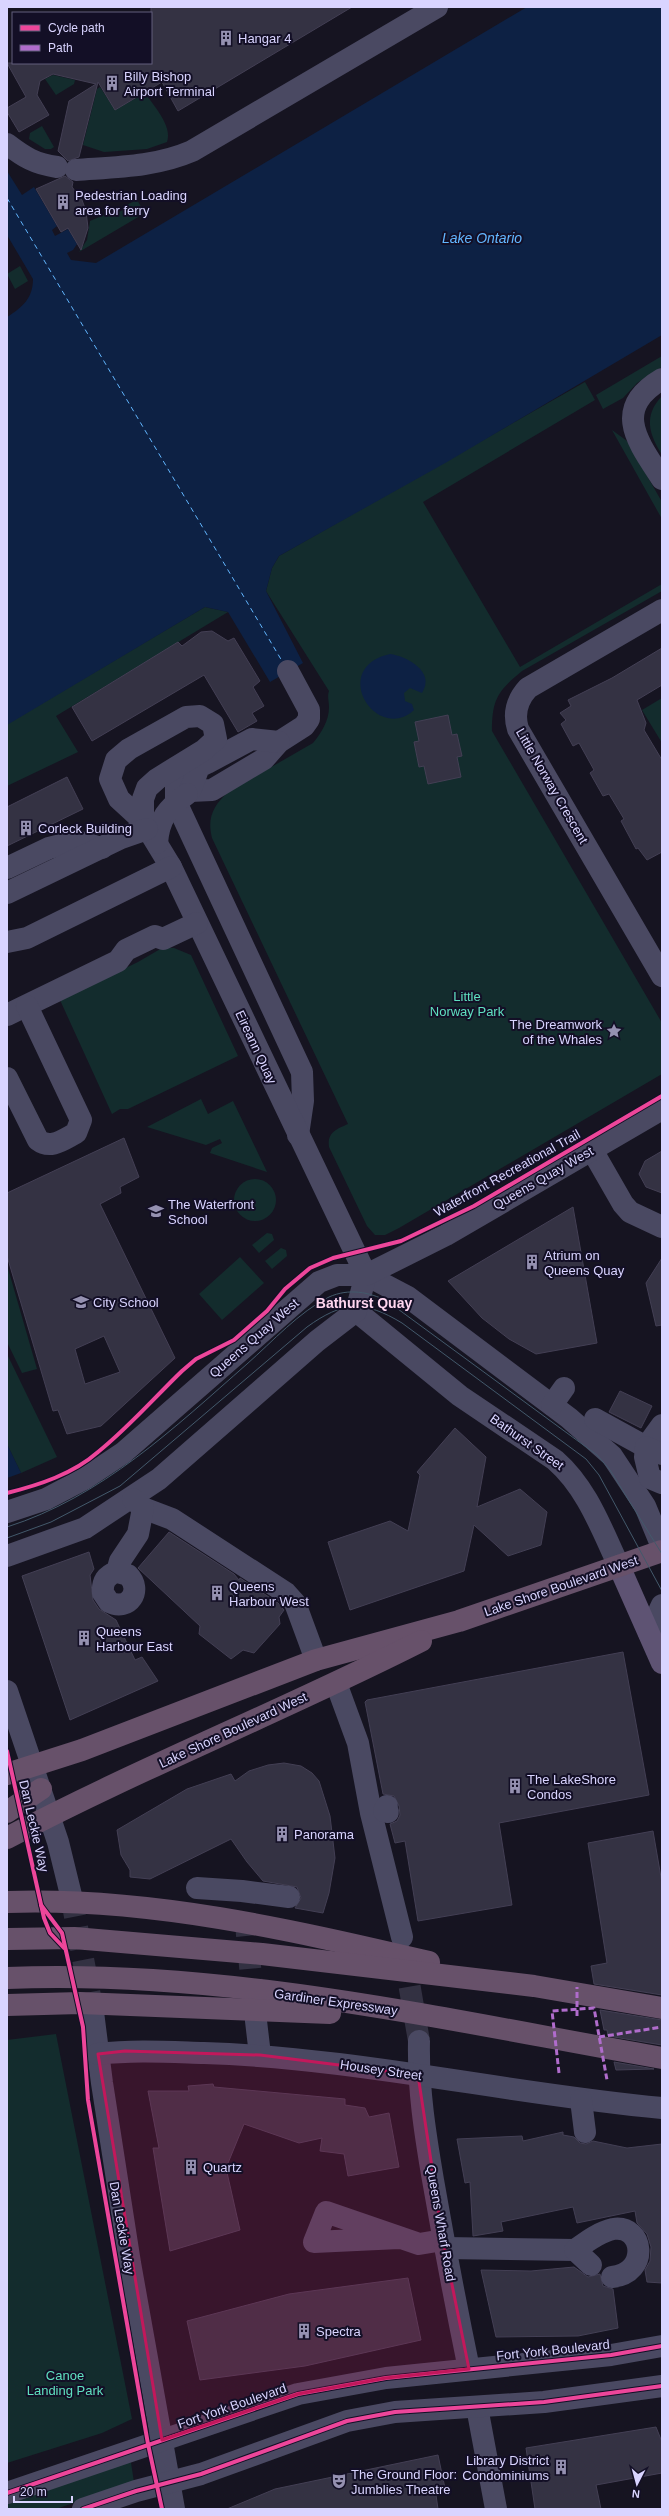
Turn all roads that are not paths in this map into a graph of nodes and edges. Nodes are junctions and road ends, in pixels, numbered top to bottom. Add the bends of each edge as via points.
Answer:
1 (437, 7) edge
2 (7, 144) edge
3 (662, 379) edge
4 (662, 479) edge
5 (662, 610) edge
6 (288, 670) dead end
7 (176, 768) junction
8 (183, 797) junction
9 (149, 831) junction
10 (102, 848) junction
11 (171, 867) junction
12 (7, 868) edge
13 (7, 893) edge
14 (198, 924) junction
15 (7, 942) edge
16 (662, 976) edge
17 (27, 1006) junction
18 (7, 1015) edge
19 (7, 1078) edge
20 (662, 1109) edge
21 (298, 1135) junction
22 (592, 1150) junction
23 (662, 1227) edge
24 (366, 1275) junction
25 (356, 1311) junction
26 (595, 1419) dead end
27 (662, 1425) edge
28 (647, 1447) edge
29 (604, 1449) junction
30 (662, 1483) edge
31 (138, 1503) junction
32 (7, 1512) edge
33 (662, 1547) edge
34 (662, 1551) edge
35 (7, 1556) edge
36 (618, 1566) junction
37 (117, 1572) dead end
38 (662, 1605) edge
39 (459, 1621) junction
40 (649, 1633) junction
41 (316, 1660) junction
42 (662, 1663) edge
43 (336, 1683) junction
44 (7, 1691) edge
45 (33, 1764) junction
46 (7, 1774) edge
47 (41, 1789) junction
48 (7, 1812) edge
49 (50, 1817) junction
50 (7, 1838) edge
51 (197, 1888) dead end
52 (242, 1890) junction
53 (71, 1895) tunnel mouth
54 (289, 1897) dead end
55 (7, 1902) edge
56 (245, 1914) tunnel mouth
57 (402, 1937) tunnel mouth
58 (7, 1939) edge
59 (7, 1978) edge
60 (534, 1986) junction
61 (7, 2005) edge
62 (662, 2008) edge
63 (93, 2012) tunnel mouth
64 (444, 2018) junction
65 (256, 2021) tunnel mouth
66 (419, 2041) tunnel mouth
67 (98, 2054) junction
68 (260, 2055) junction
69 (662, 2058) edge
70 (418, 2075) junction
71 (581, 2100) junction
72 (662, 2108) edge
73 (585, 2132) dead end
74 (399, 2238) dead end
75 (444, 2244) junction
76 (575, 2250) junction
77 (591, 2265) dead end
78 (612, 2278) dead end
79 (662, 2346) edge
80 (469, 2369) junction
81 (662, 2386) edge
82 (477, 2407) junction
83 (162, 2440) junction
84 (169, 2482) junction
85 (7, 2493) edge
86 (83, 2509) edge
87 (174, 2509) edge
88 (496, 2509) edge

1 - 2 street via 175,159 142,166 67,168 39,165
3 - 4 street via 642,394 635,404 633,416 637,440
5 - 16 street, Little Norway Crescent via 528,688 518,700 515,720
6 - 8 street via 309,710 309,719 304,726 279,742 264,759 212,790
7 - 8 street
7 - 9 street via 147,788 143,799
7 - 9 street, Eireann Quay via 216,739 213,724 200,716 186,717 129,749 116,760 110,779 114,792
8 - 9 street via 165,814 158,827
8 - 21 street via 302,1072 303,1101
9 - 10 street
9 - 11 street, Eireann Quay
10 - 12 street via 77,841 49,848
10 - 13 street
11 - 14 street, Eireann Quay
11 - 15 street via 27,938
14 - 17 street via 164,939 163,948 130,963 118,961
14 - 21 street, Eireann Quay
17 - 18 street
17 - 19 street via 81,1120 76,1133 51,1145 43,1144 38,1140
20 - 22 street, Queens Quay West
21 - 24 street, Eireann Quay
22 - 23 street via 630,1212
22 - 24 street, Queens Quay West via 446,1234
24 - 25 street
24 - 29 street via 408,1297 558,1397
24 - 32 street, Queens Quay West via 337,1275 319,1282 123,1454 46,1499
25 - 31 street via 317,1341 159,1479
25 - 36 street, Bathurst Street via 460,1396 569,1472 581,1488
26 - 28 street
27 - 28 street
28 - 29 street
28 - 30 street via 645,1457 650,1478
29 - 33 street via 612,1456 645,1506
31 - 35 street via 85,1528
31 - 37 street via 138,1534 120,1561
31 - 41 street via 172,1519 286,1593 295,1603
34 - 36 highway, Lake Shore Boulevard West
36 - 39 highway, Lake Shore Boulevard West
36 - 40 main road, Bathurst Street
38 - 40 street
39 - 41 highway, Lake Shore Boulevard West
39 - 43 highway, Lake Shore Boulevard West
40 - 42 main road, Bathurst Street
41 - 45 highway, Lake Shore Boulevard West via 82,1750
43 - 49 highway, Lake Shore Boulevard West via 105,1789
43 - 57 street via 383,1810
44 - 45 street, Dan Leckie Way
45 - 46 highway, Lake Shore Boulevard West
45 - 47 street, Dan Leckie Way
47 - 48 highway
47 - 49 street, Dan Leckie Way
49 - 50 highway, Lake Shore Boulevard West
49 - 53 street, Dan Leckie Way
51 - 52 street
52 - 54 street
52 - 56 street
55 - 60 highway via 54,1900 107,1904 258,1925 332,1939
58 - 60 highway via 74,1938 262,1954
59 - 64 highway, Gardiner Expressway via 69,1976 219,1984
60 - 62 highway
61 - 64 highway via 80,2003
63 - 67 street, Dan Leckie Way
64 - 69 highway, Gardiner Expressway
65 - 68 street
66 - 70 street, Queens Wharf Road
67 - 68 street, Housey Street via 125,2051
67 - 83 street, Dan Leckie Way via 130,2263
68 - 70 street, Housey Street
70 - 71 street, Housey Street
70 - 75 street, Queens Wharf Road
71 - 72 street, Housey Street
71 - 73 street
74 - 75 street via 419,2244
75 - 76 street
75 - 80 street, Queens Wharf Road
76 - 77 street
76 - 78 street via 613,2229 624,2230 632,2235 639,2252 636,2265 622,2276
79 - 80 street, Fort York Boulevard via 610,2355
80 - 83 street, Fort York Boulevard via 386,2378 298,2394
81 - 82 street via 588,2397
82 - 84 street via 396,2412 348,2421 201,2474
82 - 88 street
83 - 84 street, Dan Leckie Way
83 - 85 street, Fort York Boulevard
84 - 86 street
84 - 87 street, Dan Leckie Way

